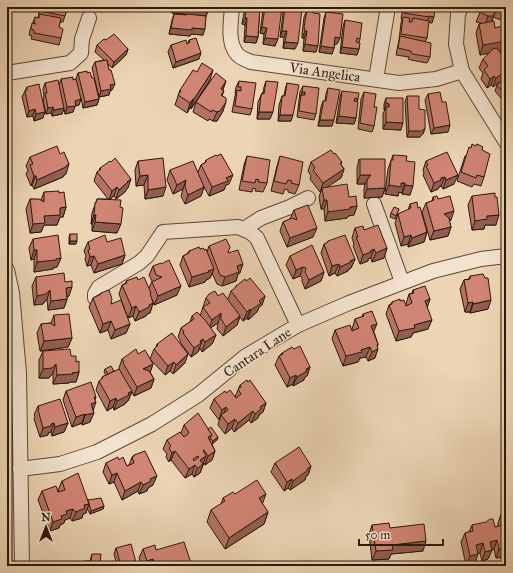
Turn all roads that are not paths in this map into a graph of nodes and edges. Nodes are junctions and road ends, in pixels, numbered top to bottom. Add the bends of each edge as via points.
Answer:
1 (232, 7) edge
2 (388, 7) edge
3 (461, 7) edge
4 (89, 18) dead end
5 (462, 71) junction
6 (7, 73) edge
7 (376, 79) junction
8 (504, 136) edge
9 (308, 198) dead end
10 (374, 204) dead end
11 (244, 229) junction
12 (506, 256) edge
13 (7, 270) edge
14 (402, 282) junction
15 (95, 298) edge
16 (298, 325) junction
17 (20, 469) junction
18 (22, 566) edge

1 - 7 street, Via Angelica via 232,47 238,55 251,62
2 - 7 street
3 - 5 street via 458,14 456,44
4 - 6 street via 82,39 81,54 70,63
5 - 7 street, Via Angelica via 436,79 399,83
5 - 8 street
9 - 11 street via 261,218
10 - 14 street
11 - 15 street via 227,227 163,232 147,256 133,268 99,287
11 - 16 street via 257,238
12 - 14 street, Cantara Lane via 481,259 433,271
13 - 17 street via 12,293 19,374
14 - 16 street, Cantara Lane
16 - 17 street, Cantara Lane via 246,356 198,395 152,424 97,452 60,464
17 - 18 street

